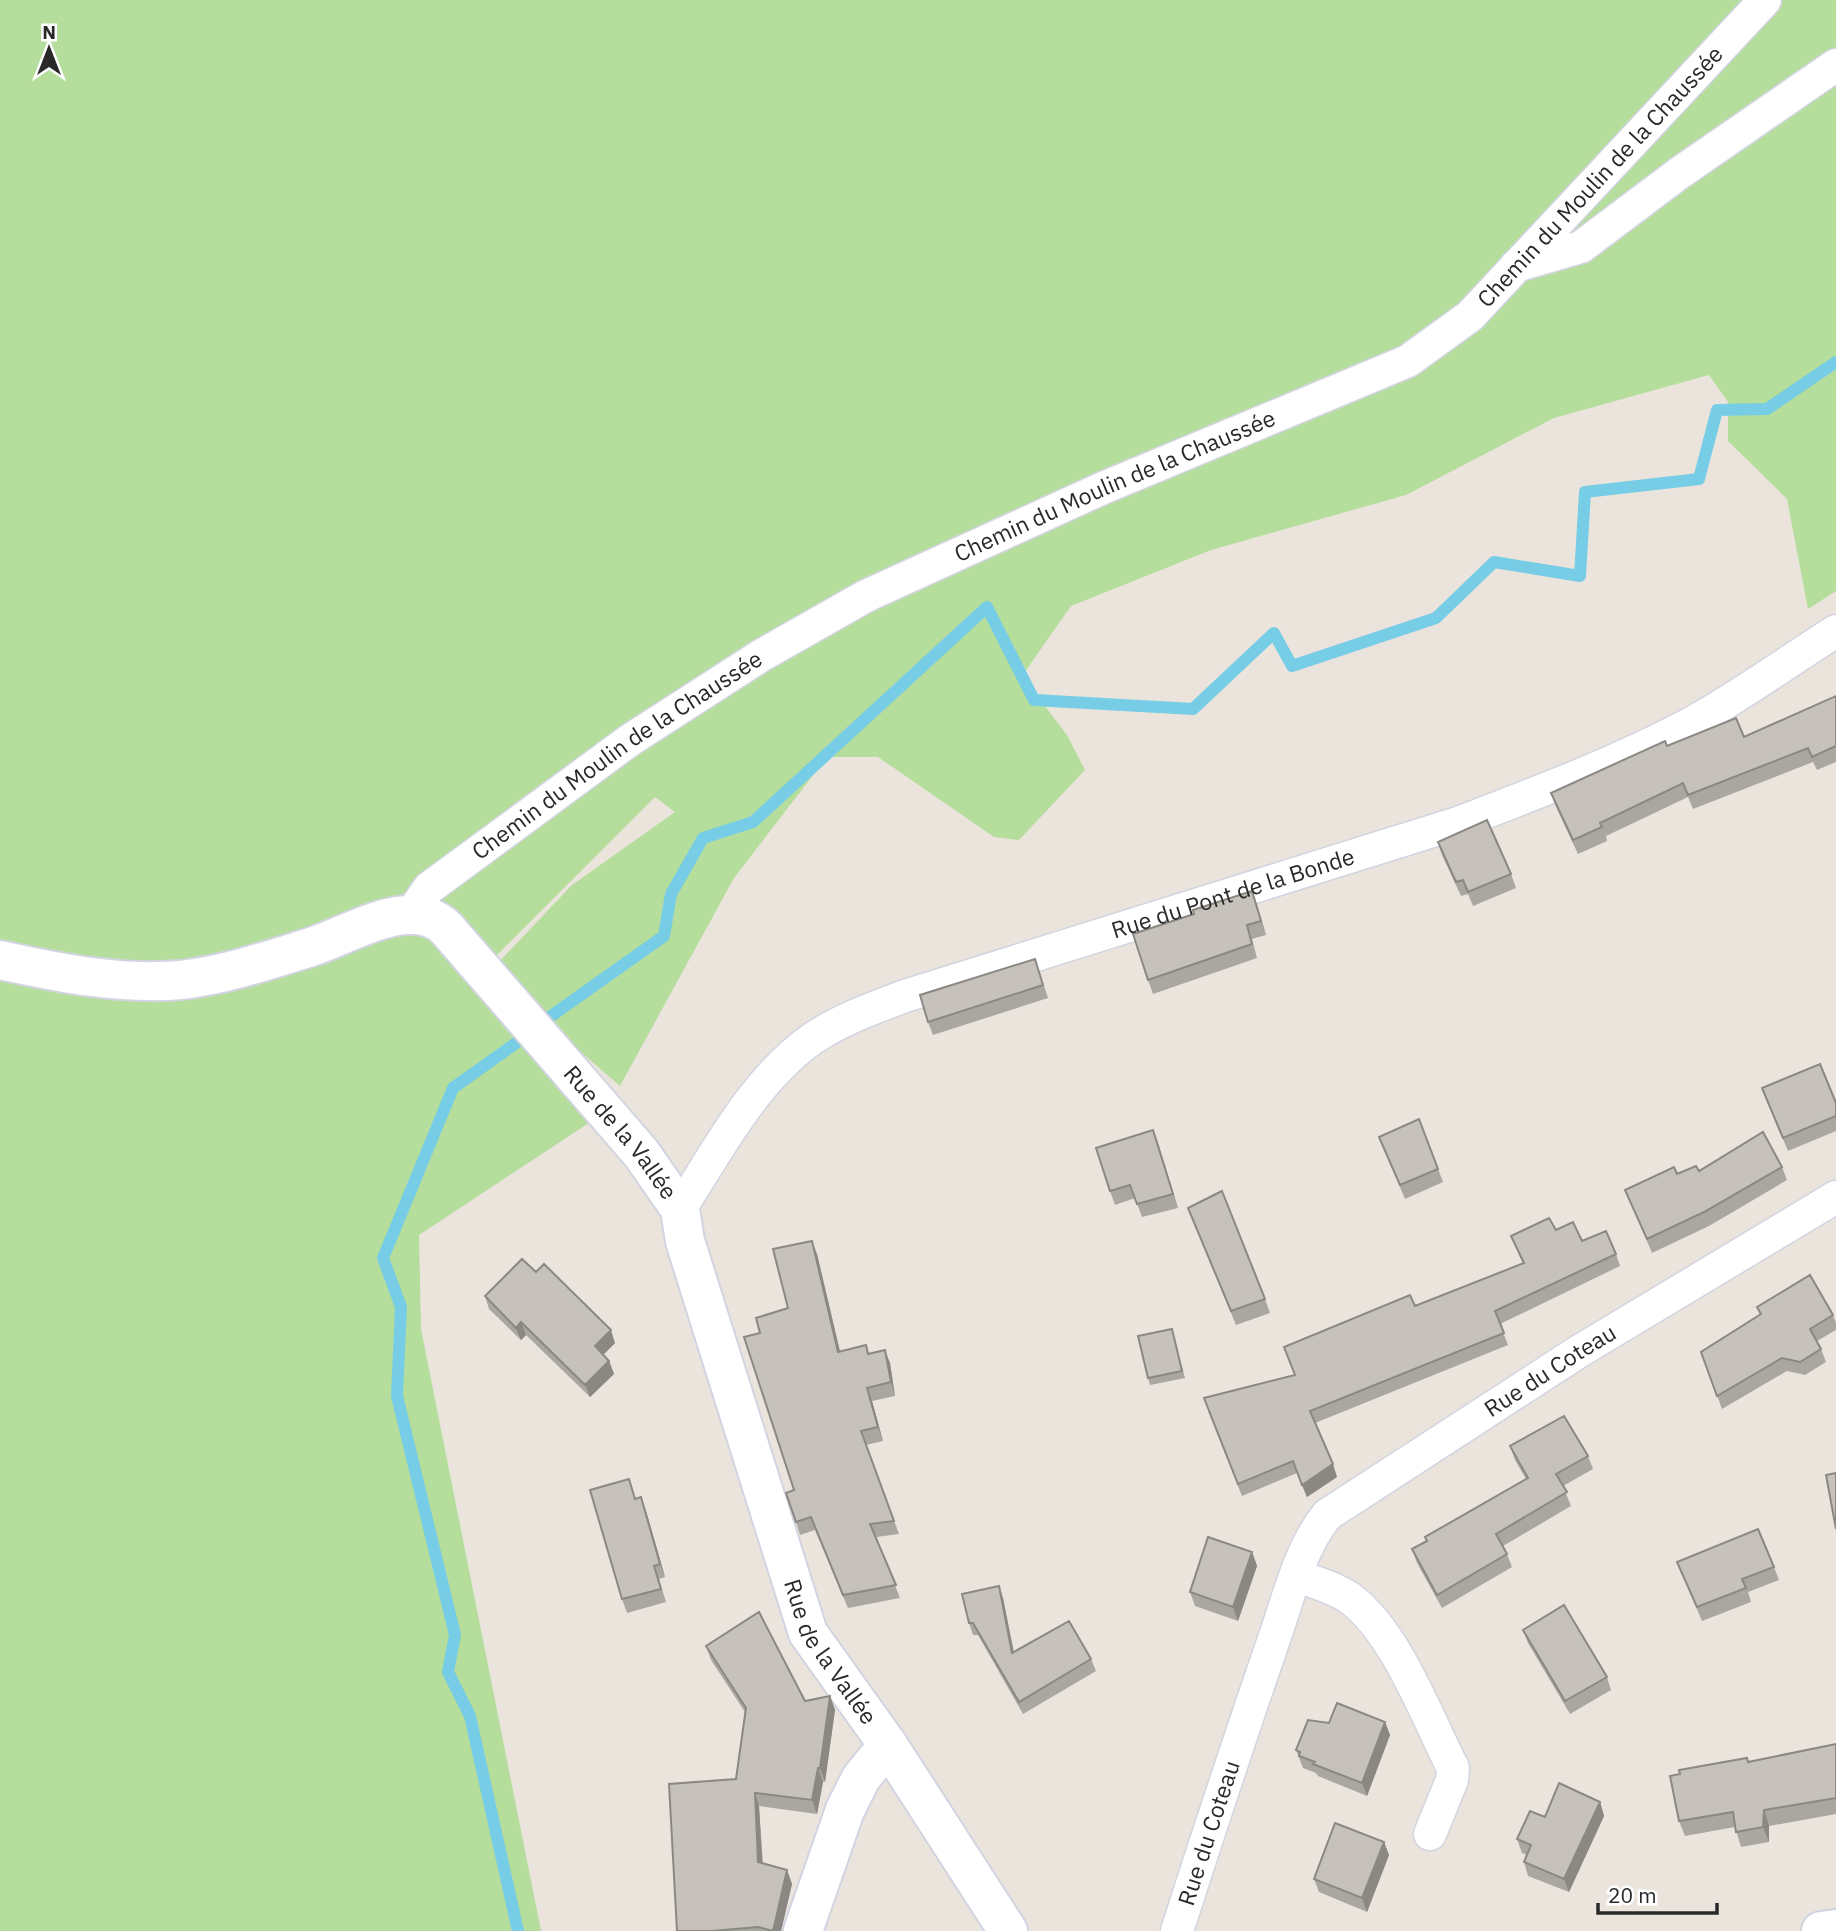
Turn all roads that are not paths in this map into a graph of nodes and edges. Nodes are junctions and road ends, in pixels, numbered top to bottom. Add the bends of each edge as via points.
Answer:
1 (1765, 0) edge
2 (1836, 65) edge
3 (1515, 266) junction
4 (1836, 631) edge
5 (411, 914) junction
6 (0, 960) edge
7 (1836, 1197) edge
8 (680, 1209) junction
9 (1297, 1576) junction
10 (888, 1745) junction
11 (1430, 1834) dead end
12 (1836, 1929) edge
13 (803, 1931) edge
14 (1008, 1931) edge
15 (1177, 1931) edge
16 (1821, 1931) edge

1 - 3 street, Chemin du Moulin de la Chaussée
2 - 3 street via 1581,247
3 - 5 street, Chemin du Moulin de la Chaussée via 1470,316 1408,361 966,550 866,596 762,655 607,756 429,888
4 - 8 street, Rue du Pont de la Bonde via 1689,724 1511,803 905,996 855,1016 812,1039 783,1065 745,1108
5 - 6 street via 242,968 180,980 93,978
5 - 8 street, Rue de la Vallée via 439,921 641,1153
7 - 9 street, Rue du Coteau via 1578,1352 1339,1504 1318,1526
8 - 10 street, Rue de la Vallée via 685,1241 808,1633
9 - 11 street via 1350,1598 1389,1641 1453,1768
9 - 15 street, Rue du Coteau
10 - 13 street via 860,1778 845,1810
10 - 14 street, Rue de la Vallée
12 - 16 street

